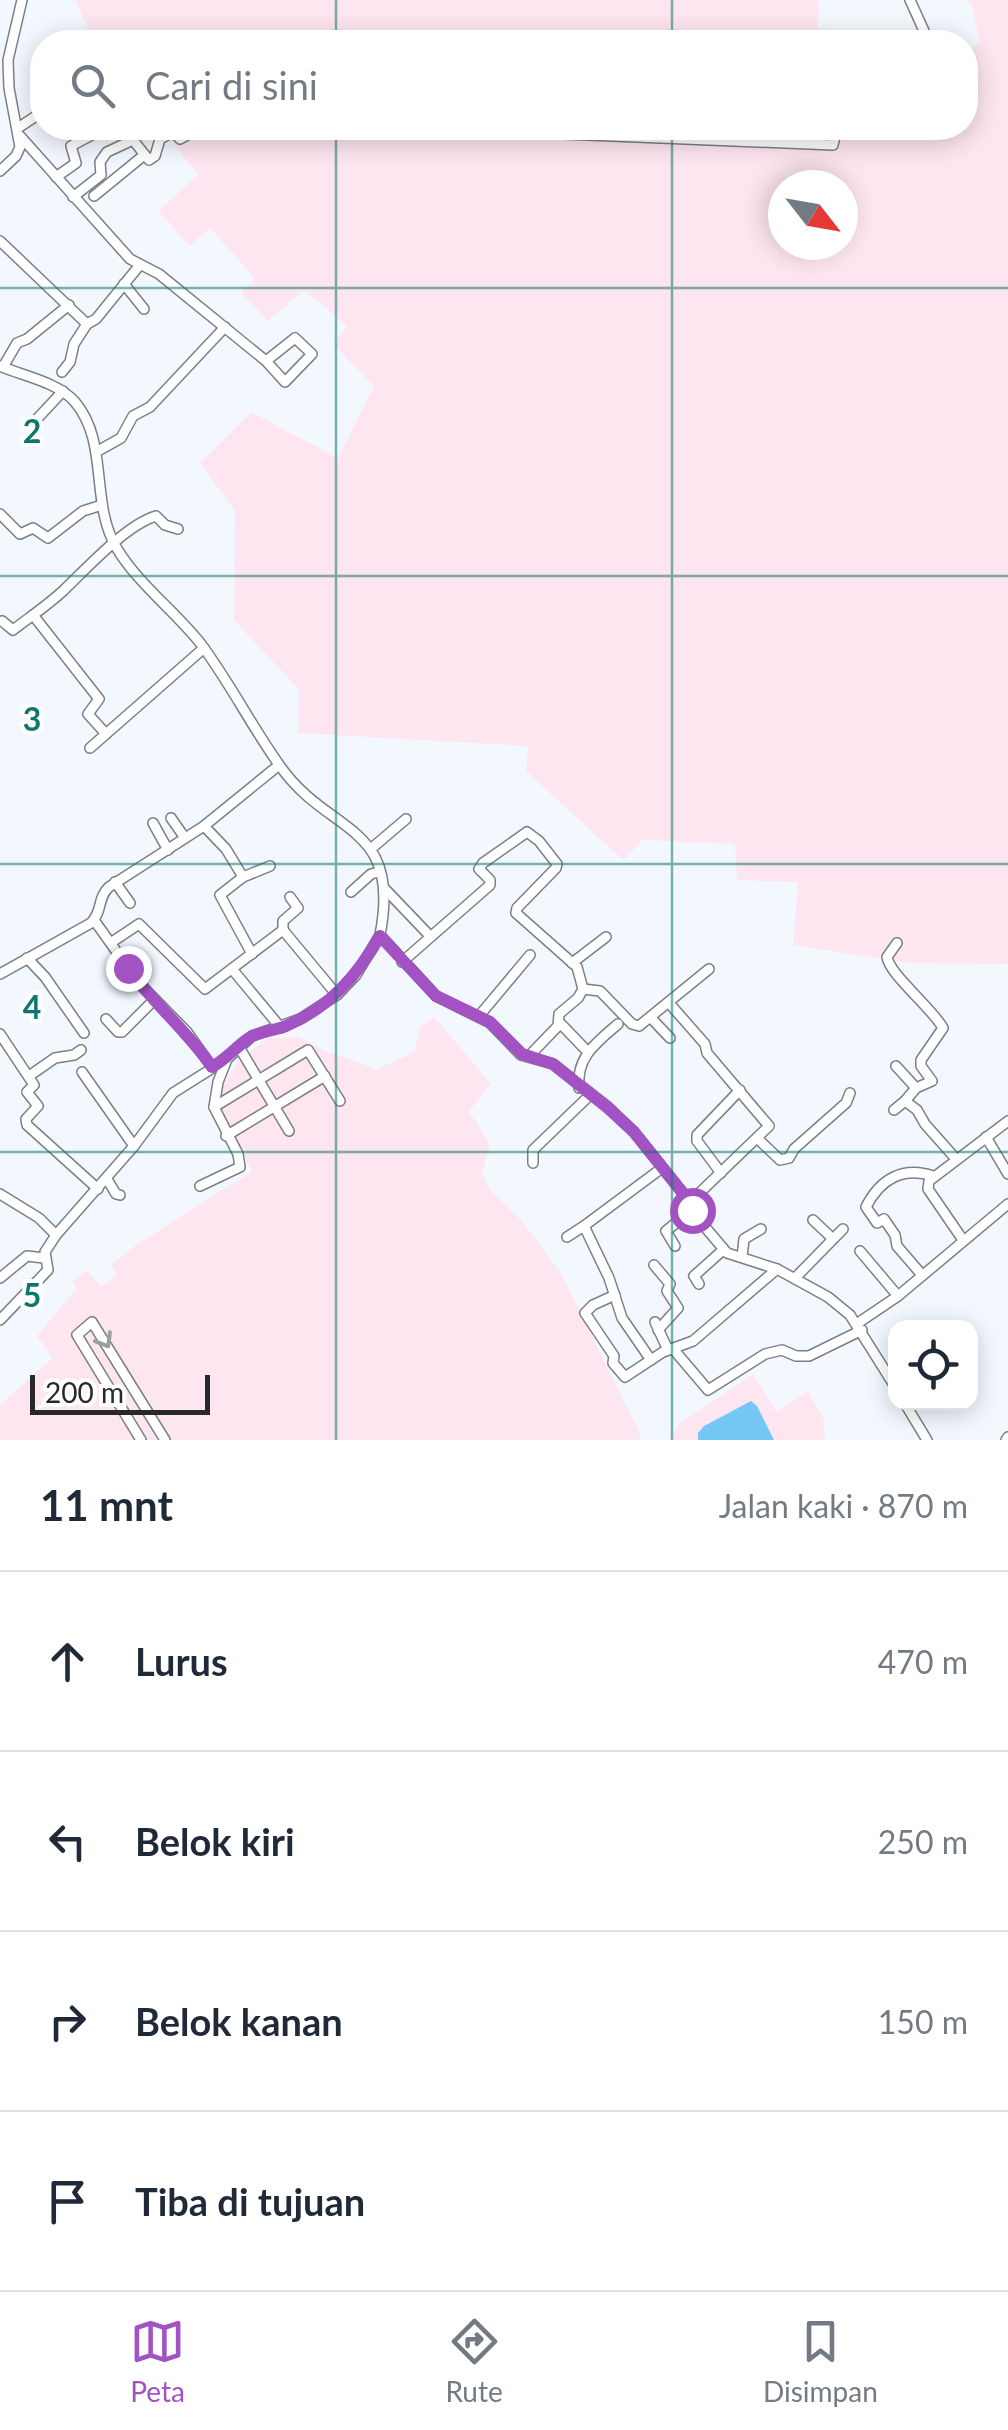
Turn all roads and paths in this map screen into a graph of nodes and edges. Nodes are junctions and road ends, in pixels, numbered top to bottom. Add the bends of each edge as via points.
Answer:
1 (22, 0) edge
2 (910, 0) edge
3 (924, 30) edge
4 (5, 47) edge
5 (30, 122) edge
6 (19, 132) junction
7 (82, 140) edge
8 (103, 140) edge
9 (160, 140) edge
10 (712, 140) edge
11 (834, 140) edge
12 (108, 152) junction
13 (143, 156) junction
14 (0, 171) edge
15 (56, 177) junction
16 (94, 196) dead end
17 (73, 197) junction
18 (0, 241) edge
19 (139, 266) junction
20 (124, 284) junction
21 (69, 305) junction
22 (144, 309) dead end
23 (87, 324) junction
24 (225, 327) junction
25 (266, 361) junction
26 (2, 366) edge
27 (62, 372) dead end
28 (63, 391) junction
29 (36, 420) dead end
30 (96, 452) junction
31 (102, 504) junction
32 (0, 514) edge
33 (178, 529) dead end
34 (115, 545) junction
35 (33, 615) junction
36 (2, 621) edge
37 (204, 648) junction
38 (106, 734) junction
39 (90, 748) dead end
40 (279, 766) junction
41 (171, 818) dead end
42 (406, 819) dead end
43 (153, 824) dead end
44 (204, 826) junction
45 (186, 838) junction
46 (372, 848) junction
47 (168, 850) junction
48 (270, 866) dead end
49 (380, 872) junction
50 (243, 877) junction
51 (115, 882) junction
52 (385, 889) junction
53 (351, 892) dead end
54 (290, 896) dead end
55 (130, 903) dead end
56 (94, 920) junction
57 (283, 930) junction
58 (380, 936) junction
59 (430, 936) junction
60 (606, 937) dead end
61 (112, 942) junction
62 (897, 943) dead end
63 (252, 954) junction
64 (530, 955) dead end
65 (28, 958) junction
66 (402, 962) junction
67 (572, 962) junction
68 (232, 969) junction
69 (708, 969) dead end
70 (0, 974) edge
71 (583, 989) junction
72 (337, 995) junction
73 (154, 1000) junction
74 (668, 1003) junction
75 (479, 1016) junction
76 (652, 1018) junction
77 (106, 1020) dead end
78 (560, 1022) junction
79 (618, 1024) dead end
80 (282, 1028) junction
81 (84, 1033) dead end
82 (0, 1034) edge
83 (670, 1038) dead end
84 (239, 1047) junction
85 (80, 1050) dead end
86 (587, 1051) junction
87 (528, 1057) junction
88 (227, 1059) junction
89 (896, 1066) dead end
90 (212, 1067) junction
91 (82, 1072) dead end
92 (29, 1076) junction
93 (325, 1076) junction
94 (258, 1079) junction
95 (579, 1088) junction
96 (916, 1088) junction
97 (740, 1090) junction
98 (850, 1093) dead end
99 (590, 1096) junction
100 (340, 1101) dead end
101 (905, 1101) junction
102 (214, 1106) junction
103 (274, 1106) junction
104 (894, 1110) dead end
105 (1008, 1120) edge
106 (289, 1131) dead end
107 (226, 1136) junction
108 (986, 1137) junction
109 (757, 1138) junction
110 (134, 1146) junction
111 (956, 1160) junction
112 (533, 1163) dead end
113 (662, 1168) junction
114 (721, 1173) junction
115 (1008, 1174) edge
116 (933, 1176) junction
117 (106, 1178) junction
118 (200, 1186) dead end
119 (98, 1188) junction
120 (0, 1194) edge
121 (120, 1195) dead end
122 (1008, 1204) edge
123 (691, 1206) junction
124 (813, 1220) dead end
125 (584, 1226) junction
126 (761, 1228) dead end
127 (843, 1229) dead end
128 (56, 1235) junction
129 (566, 1237) dead end
130 (832, 1238) junction
131 (963, 1240) junction
132 (675, 1246) dead end
133 (723, 1250) junction
134 (860, 1251) dead end
135 (44, 1258) junction
136 (742, 1258) junction
137 (654, 1265) dead end
138 (778, 1269) junction
139 (922, 1275) junction
140 (0, 1278) edge
141 (795, 1278) junction
142 (699, 1284) dead end
143 (615, 1294) junction
144 (898, 1296) junction
145 (0, 1320) edge
146 (860, 1326) junction
147 (671, 1350) junction
148 (651, 1360) junction
149 (888, 1374) edge
150 (909, 1410) edge
151 (141, 1440) edge
152 (165, 1440) edge
153 (927, 1440) edge

1 - 4 street
2 - 3 street
4 - 6 street
5 - 6 street
6 - 14 street via 16,156
6 - 15 street
7 - 15 street via 72,146 76,162
8 - 12 street
9 - 13 street via 152,159
10 - 11 street
12 - 13 street via 133,140
12 - 17 street via 100,175
13 - 16 street
15 - 17 street
17 - 19 street
18 - 21 street
19 - 20 street
19 - 24 street via 160,274
20 - 22 street
20 - 23 street
21 - 23 street
21 - 26 street via 17,344
23 - 27 street
24 - 25 street
24 - 30 street via 150,407 135,414 121,438
25 - 25 street via 285,382 312,354 294,338
26 - 28 street
28 - 29 street
28 - 30 street via 86,418
30 - 31 street
31 - 32 street via 48,538 33,528 20,534
31 - 34 street
33 - 34 street via 156,516
34 - 35 street
34 - 37 street
35 - 36 street via 13,630
35 - 38 street via 99,700 88,714
37 - 38 street
37 - 40 street
38 - 39 street
40 - 44 street
40 - 46 street
41 - 45 street
42 - 46 street
43 - 47 street
44 - 45 street
44 - 50 street
45 - 47 street
46 - 49 street
47 - 51 street
48 - 50 street
49 - 52 street
49 - 53 street
50 - 63 street via 220,894
51 - 55 street
51 - 56 street via 100,898
52 - 58 street
52 - 59 street
54 - 57 street via 298,908 283,920
56 - 61 street
56 - 65 street
57 - 63 street
57 - 72 street
58 - 66 street
58 - 72 street
59 - 66 street
59 - 67 street via 491,884 479,869 483,863 526,832 557,864 516,913
60 - 67 street
61 - 68 street via 140,925 203,988
61 - 73 street
62 - 96 street via 888,956 891,971 944,1028 922,1060 932,1081
63 - 68 street
64 - 75 street
65 - 70 street
65 - 81 street
66 - 75 street via 436,996
67 - 71 street
68 - 80 street
69 - 74 street
71 - 76 street via 600,991 634,1026
71 - 78 street
72 - 80 street
73 - 77 street via 120,1032
73 - 90 street
74 - 76 street
74 - 97 street
75 - 87 street
76 - 83 street
78 - 86 street
78 - 87 street
79 - 86 street
80 - 84 street
82 - 92 street
84 - 88 street
84 - 94 street
85 - 92 street
86 - 95 street
87 - 95 street via 553,1064
88 - 90 street
88 - 102 street
89 - 96 street
90 - 110 street via 173,1093
91 - 110 street
92 - 119 street via 34,1085 27,1093 38,1106 26,1124
93 - 94 street via 308,1050
93 - 100 street
93 - 103 street
94 - 102 street
94 - 103 street
95 - 99 street
96 - 101 street
97 - 109 street via 769,1126
97 - 114 street via 697,1135
98 - 109 street via 789,1158 780,1160
99 - 112 street via 533,1150
99 - 113 street via 623,1120
101 - 104 street
101 - 111 street
102 - 107 street
103 - 106 street
103 - 107 street
105 - 108 street
107 - 118 street via 240,1167
108 - 111 street
108 - 115 street
109 - 114 street
110 - 117 street
111 - 116 street
113 - 123 street
113 - 125 street
114 - 123 street
116 - 131 street via 928,1189
116 - 139 street via 898,1173 866,1206 876,1223 890,1224 897,1246
117 - 119 street
117 - 121 street
119 - 128 street
120 - 128 street
122 - 131 street
123 - 132 street via 666,1231
123 - 133 street
124 - 130 street
125 - 129 street
125 - 143 street
126 - 136 street via 744,1239
127 - 130 street
128 - 135 street
130 - 141 street
131 - 139 street
133 - 136 street
133 - 142 street via 694,1276
134 - 144 street
135 - 140 street via 27,1256
135 - 145 street via 48,1270
136 - 138 street
137 - 147 street via 678,1308 656,1326
138 - 141 street
138 - 147 street via 693,1340
139 - 144 street
141 - 146 street
143 - 148 street
143 - 148 street via 586,1315 625,1378
144 - 146 street
146 - 147 street via 809,1356 766,1354 708,1390
146 - 149 street
147 - 148 street
150 - 153 street
151 -> 152 street via 77,1335 92,1322

